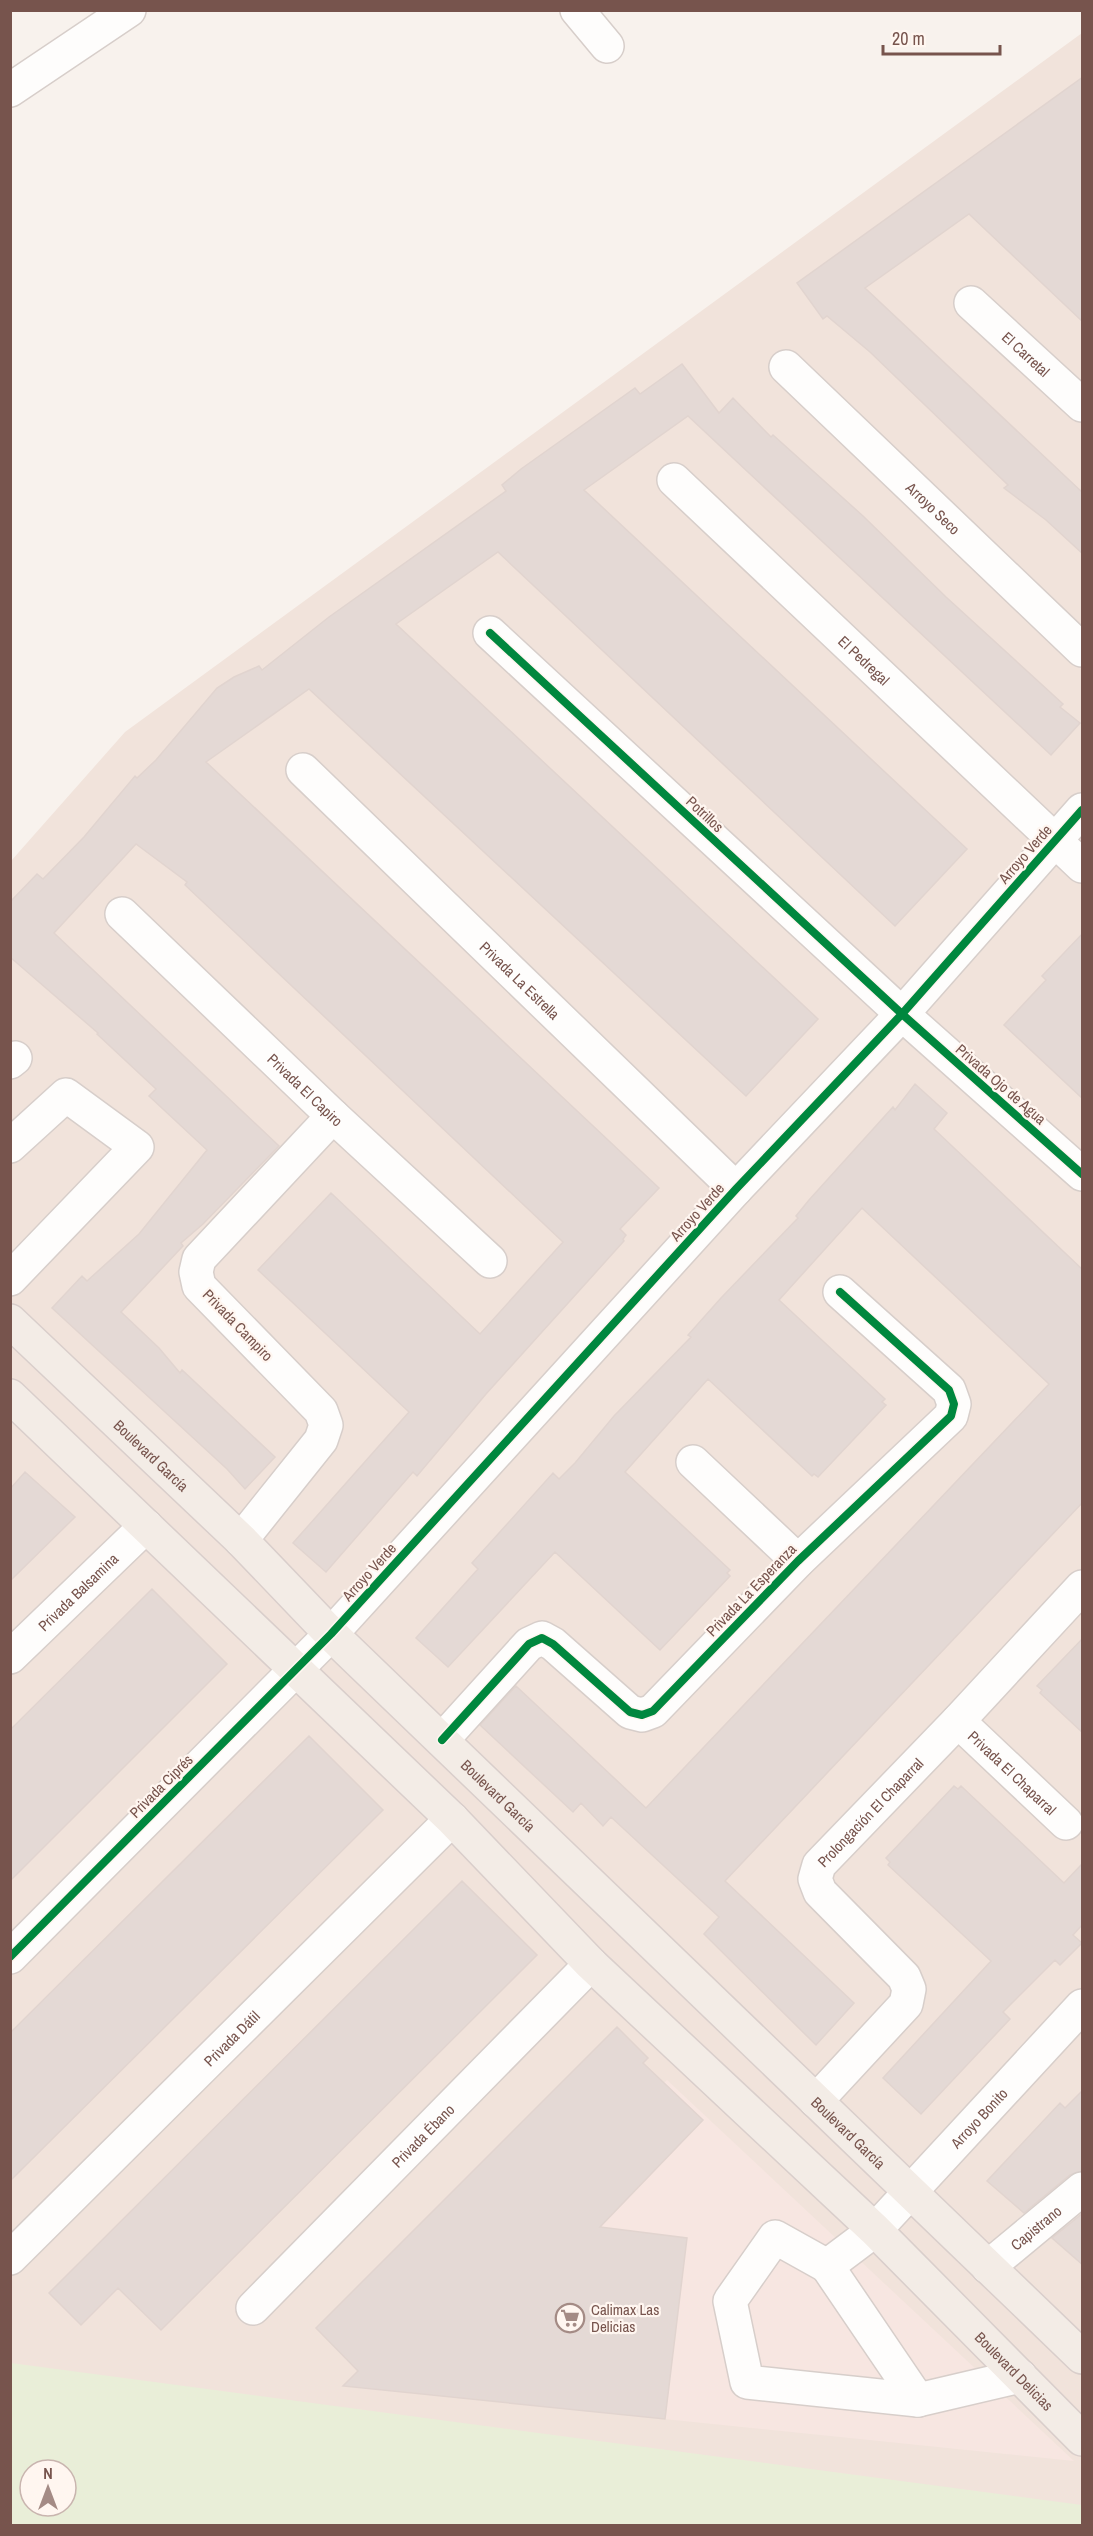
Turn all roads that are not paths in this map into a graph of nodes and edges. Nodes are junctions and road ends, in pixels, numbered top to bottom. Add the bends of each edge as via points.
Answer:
1 (129, 10) edge
2 (577, 10) edge
3 (607, 46) dead end
4 (10, 90) edge
5 (971, 303) dead end
6 (786, 367) dead end
7 (1083, 405) edge
8 (674, 480) dead end
9 (490, 633) dead end
10 (1083, 650) edge
11 (303, 770) dead end
12 (1083, 810) edge
13 (1054, 841) junction
14 (1083, 866) edge
15 (122, 914) dead end
16 (902, 1014) junction
17 (333, 1116) junction
18 (10, 1146) edge
19 (1083, 1173) edge
20 (736, 1189) junction
21 (490, 1261) dead end
22 (10, 1279) edge
23 (840, 1292) dead end
24 (10, 1321) edge
25 (10, 1396) edge
26 (693, 1462) dead end
27 (146, 1526) junction
28 (241, 1540) junction
29 (798, 1561) junction
30 (1083, 1587) edge
31 (331, 1634) junction
32 (10, 1657) edge
33 (297, 1669) junction
34 (958, 1721) junction
35 (442, 1740) junction
36 (452, 1819) junction
37 (1066, 1823) dead end
38 (10, 1957) edge
39 (591, 1964) junction
40 (1083, 2006) edge
41 (816, 2101) junction
42 (1083, 2189) edge
43 (912, 2192) junction
44 (875, 2230) junction
45 (10, 2258) edge
46 (827, 2266) junction
47 (988, 2267) junction
48 (253, 2308) dead end
49 (1083, 2358) edge
50 (1020, 2376) junction
51 (918, 2400) junction
52 (1083, 2439) edge

1 - 4 street
2 - 3 street
5 - 7 street, El Carretal
6 - 10 street, Arroyo Seco
8 - 13 street, El Pedregal
9 - 16 street, Potrillos
11 - 20 street, Privada La Estrella
12 - 13 street, Arroyo Verde
13 - 14 street, El Pedregal
13 - 16 street, Arroyo Verde
15 - 17 street, Privada El Capiro
16 - 19 street, Privada Ojo de Agua
16 - 20 street, Arroyo Verde
17 - 21 street, Privada El Capiro
17 - 28 street, Privada Campiro via 199,1259 196,1272 199,1286 321,1411 326,1425 321,1440
18 - 22 street via 66,1095 137,1147
20 - 31 street, Arroyo Verde
23 - 29 street, Privada La Esperanza via 949,1390 954,1404 951,1416
24 - 28 main road, Boulevard García
25 - 27 main road
26 - 29 street
27 - 32 street, Privada Balsamina
27 - 33 main road
28 - 31 main road, Boulevard García
29 - 35 street, Privada La Esperanza via 653,1711 642,1715 630,1712 542,1638 529,1644
30 - 34 street, Prolongación El Chaparral
31 - 33 street, Privada Ciprés
31 - 35 main road, Boulevard García
33 - 36 main road
33 - 38 street, Privada Ciprés
34 - 37 street, Privada El Chaparral
34 - 41 street, Prolongación El Chaparral via 819,1864 815,1879 820,1892 904,1977 909,1989 906,2004
35 - 41 main road, Boulevard García
36 - 39 main road
36 - 45 street, Privada Dátil
39 - 44 main road
39 - 48 street, Privada Ébano
40 - 43 street, Arroyo Bonito
41 - 43 main road, Boulevard García
42 - 47 street, Capistrano
43 - 44 street, Arroyo Bonito
43 - 47 main road, Boulevard García
44 - 46 street, Arroyo Bonito
44 - 50 main road, Boulevard Delicias
46 - 51 street
46 - 51 street via 775,2237 730,2301 747,2382
47 - 49 main road
50 - 51 street
50 - 52 main road, Boulevard Delicias

